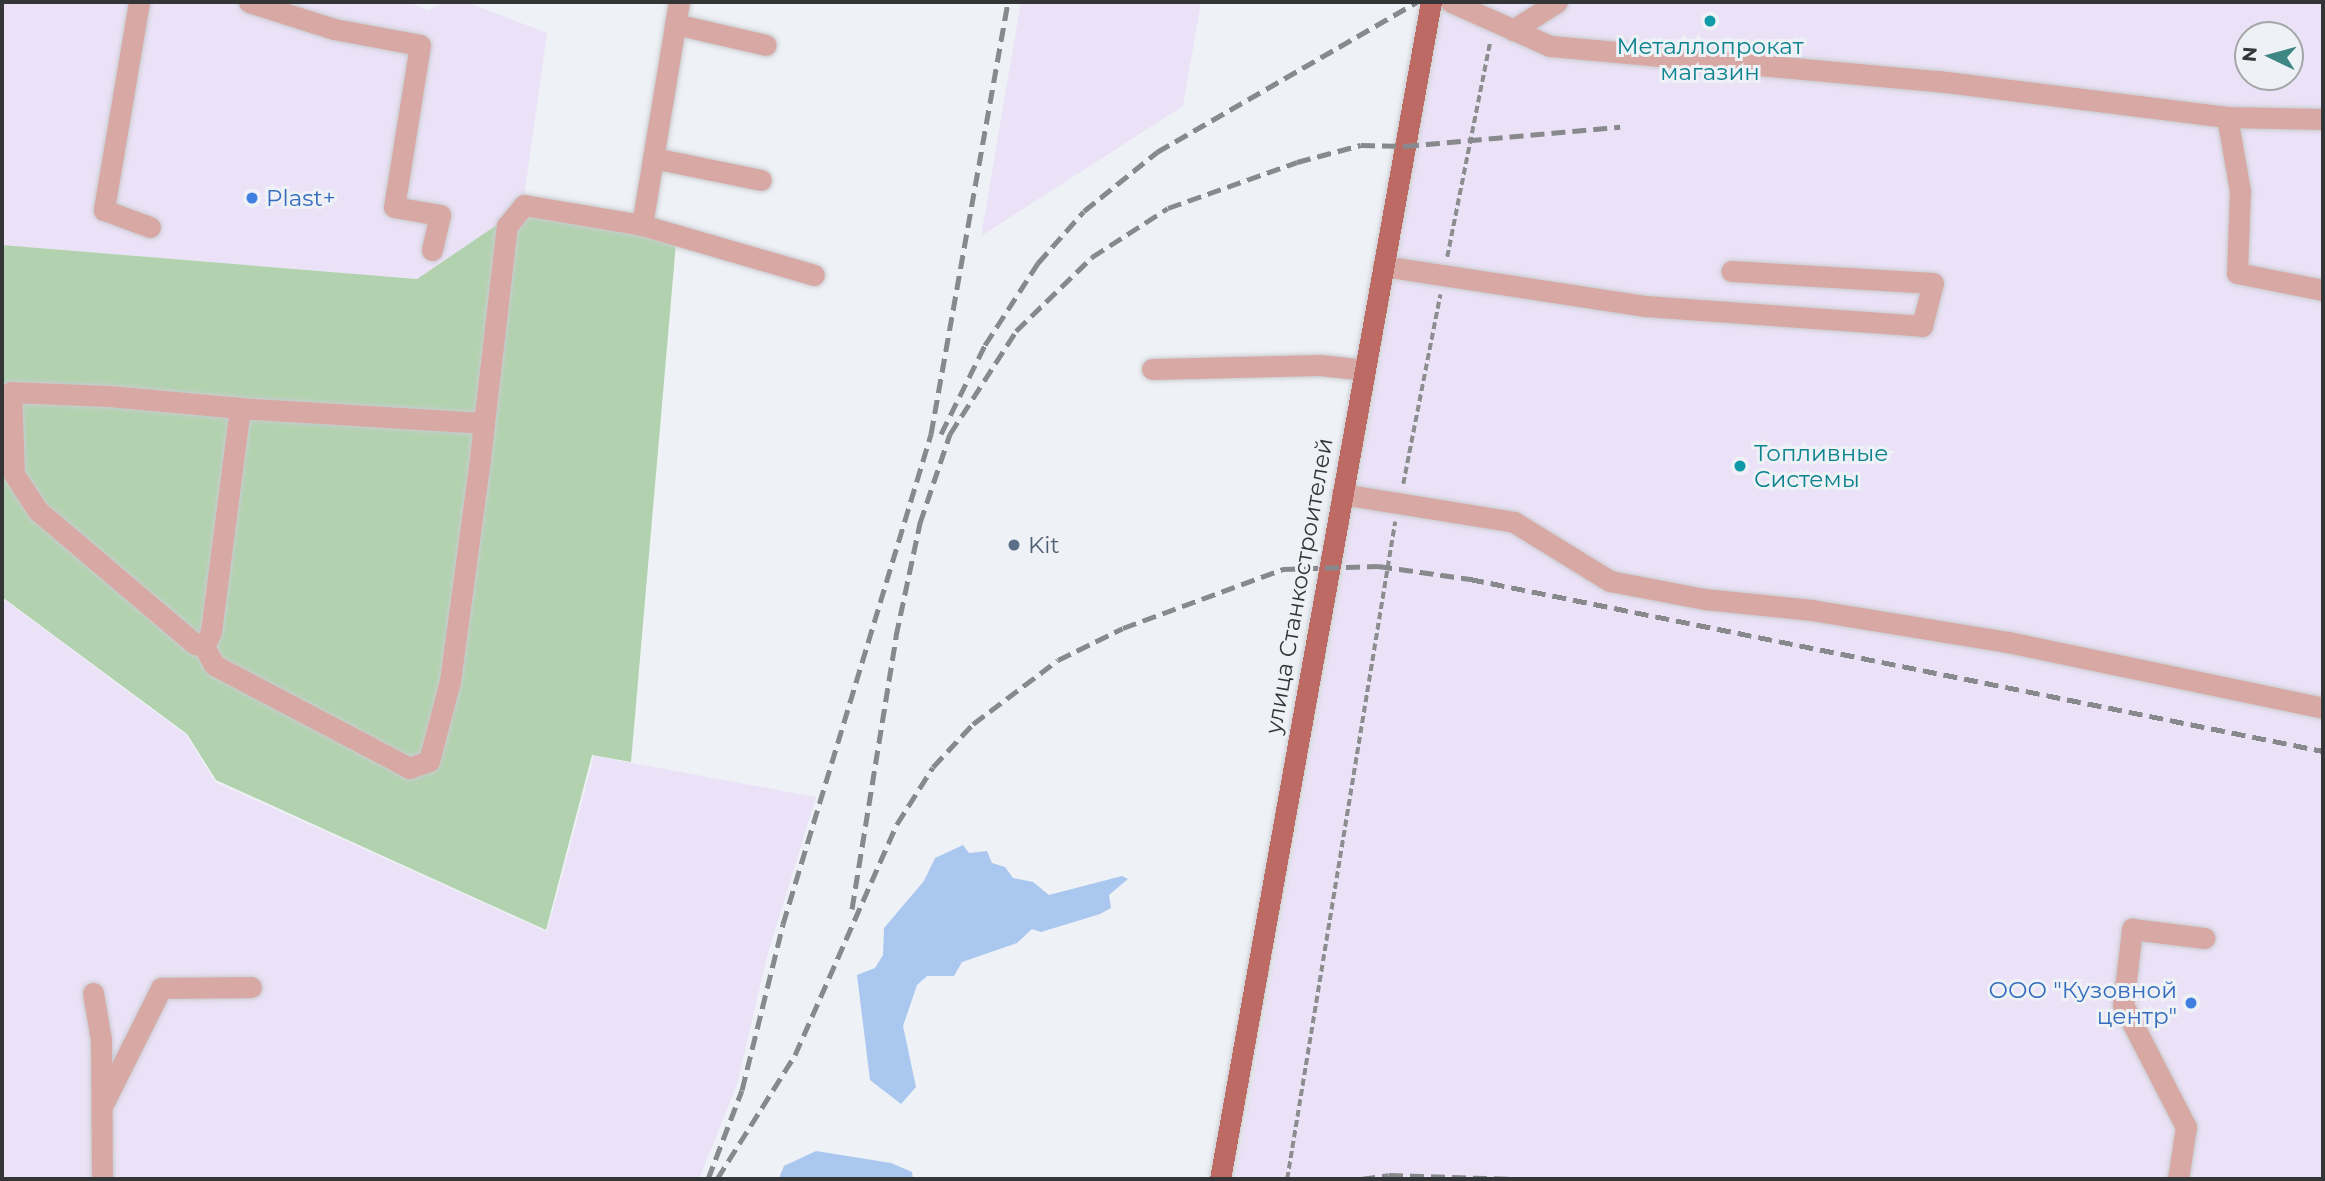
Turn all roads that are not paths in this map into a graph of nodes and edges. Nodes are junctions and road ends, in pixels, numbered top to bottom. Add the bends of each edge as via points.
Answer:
1 (139, 2) edge
2 (249, 2) edge
3 (679, 2) edge
4 (1431, 2) edge
5 (1451, 2) edge
6 (1557, 2) edge
7 (675, 24) junction
8 (1504, 26) junction
9 (766, 45) dead end
10 (2227, 117) junction
11 (2323, 119) edge
12 (653, 158) junction
13 (761, 180) dead end
14 (642, 225) junction
15 (150, 227) dead end
16 (432, 250) dead end
17 (1383, 266) junction
18 (1731, 271) dead end
19 (814, 275) dead end
20 (2323, 290) edge
21 (1153, 369) dead end
22 (1365, 370) junction
23 (240, 408) junction
24 (484, 423) junction
25 (1342, 494) junction
26 (204, 646) junction
27 (2323, 708) edge
28 (2204, 938) dead end
29 (251, 987) dead end
30 (93, 993) dead end
31 (102, 1106) junction
32 (102, 1179) edge
33 (1220, 1179) edge
34 (2178, 1179) edge

1 - 15 street via 104,210
2 - 16 street via 334,29 420,45 394,207 440,215
3 - 7 street
4 - 17 main road, улица Станкостроителей
5 - 8 street
6 - 8 street
7 - 9 street
7 - 12 street
8 - 10 street via 1550,46 1938,81
10 - 11 street
10 - 20 street via 2241,191 2236,273
12 - 13 street
12 - 14 street
14 - 19 street
14 - 24 street via 524,205 507,226
17 - 18 street via 1645,306 1922,326 1933,283
17 - 22 main road, улица Станкостроителей
21 - 22 street via 1320,365
22 - 25 main road, улица Станкостроителей
23 - 24 street
23 - 26 street via 211,632
23 - 26 street via 11,392 14,474 38,511 195,644
24 - 26 street via 450,681 429,761 409,768 308,718 215,665
25 - 27 street via 1514,522 1610,581 1704,599 1812,610 2008,642
25 - 33 main road, улица Станкостроителей
28 - 34 street via 2132,929 2127,967 2123,1005 2186,1127
29 - 31 street via 161,988
30 - 31 street via 101,1040
31 - 32 street

